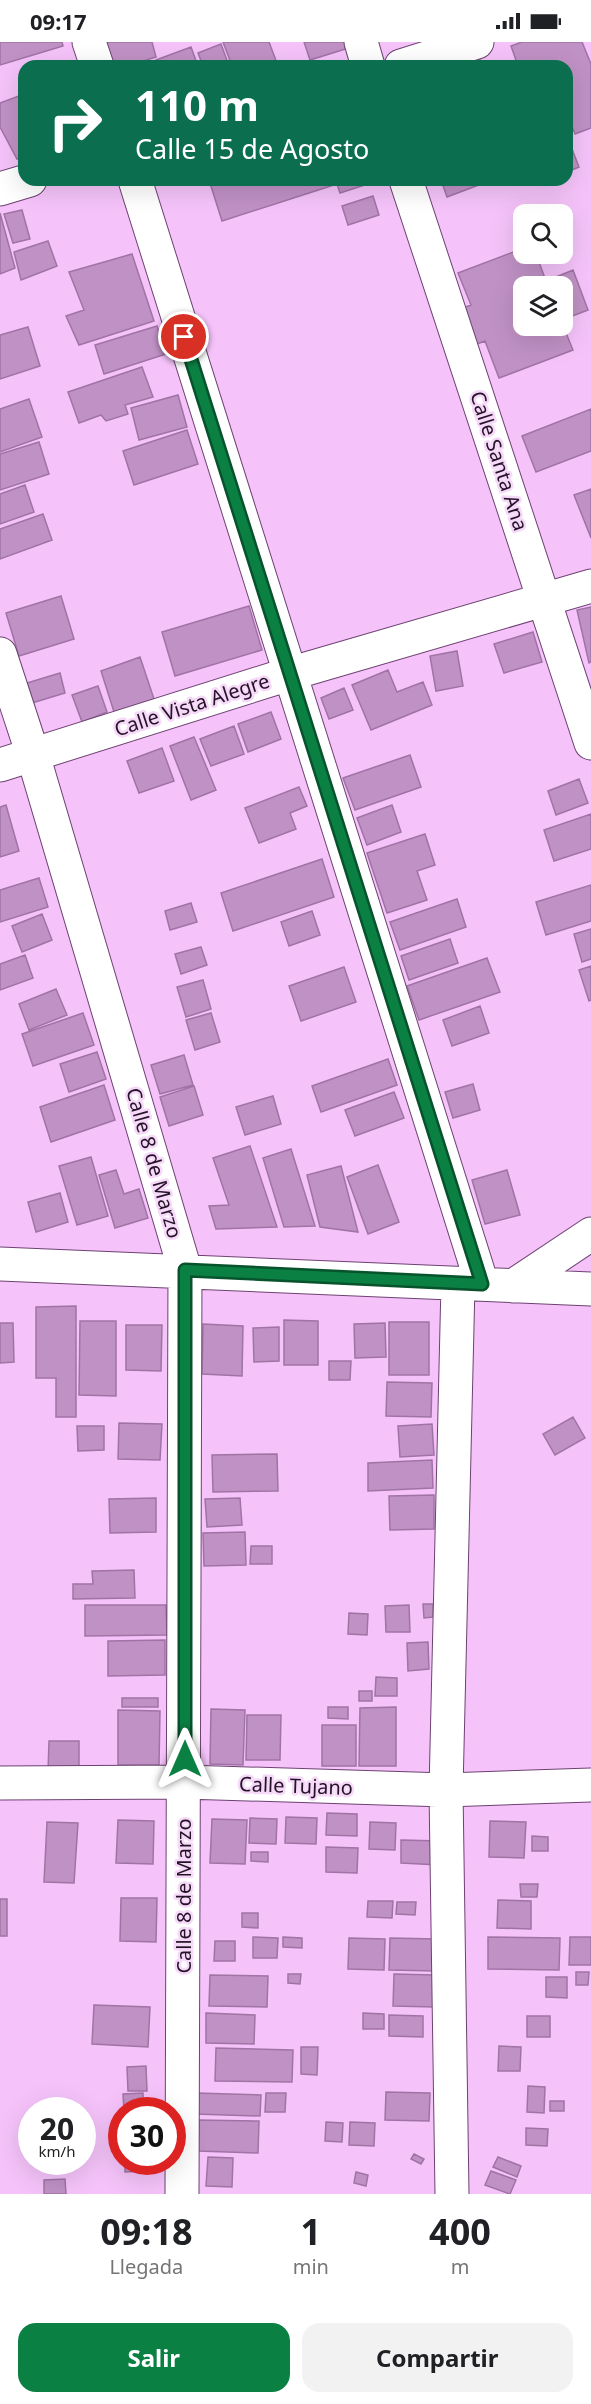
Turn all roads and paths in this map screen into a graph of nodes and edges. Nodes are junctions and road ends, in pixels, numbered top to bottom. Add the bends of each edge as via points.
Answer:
1 (89, 42) edge
2 (361, 42) edge
3 (477, 42) edge
4 (95, 60) edge
5 (366, 60) edge
6 (420, 60) edge
7 (18, 184) edge
8 (137, 186) edge
9 (408, 186) edge
10 (0, 189) edge
11 (591, 586) edge
12 (544, 600) junction
13 (0, 654) edge
14 (289, 674) junction
15 (591, 743) edge
16 (33, 755) junction
17 (0, 765) edge
18 (591, 1234) edge
19 (0, 1264) edge
20 (185, 1270) junction
21 (484, 1285) junction
22 (591, 1289) edge
23 (185, 1782) junction
24 (0, 1783) edge
25 (591, 1785) edge
26 (447, 1790) junction
27 (182, 2194) edge
28 (452, 2194) edge

1 - 4 street
2 - 5 street
3 - 6 street
7 - 10 street
8 - 14 street
9 - 12 street, Calle Santa Ana
11 - 12 street, Calle Vista Alegre
12 - 14 street, Calle Vista Alegre
12 - 15 street, Calle Santa Ana
13 - 16 street, Calle 8 de Marzo
14 - 16 street, Calle Vista Alegre
14 - 21 street
16 - 17 street, Calle Vista Alegre
16 - 20 street, Calle 8 de Marzo
18 - 21 street
19 - 20 street
20 - 21 street
20 - 23 street, Calle 8 de Marzo
21 - 22 street
21 - 26 street
23 - 24 street, Calle Tujano
23 - 26 street, Calle Tujano
23 - 27 street, Calle 8 de Marzo
25 - 26 street, Calle Tujano
26 - 28 street

